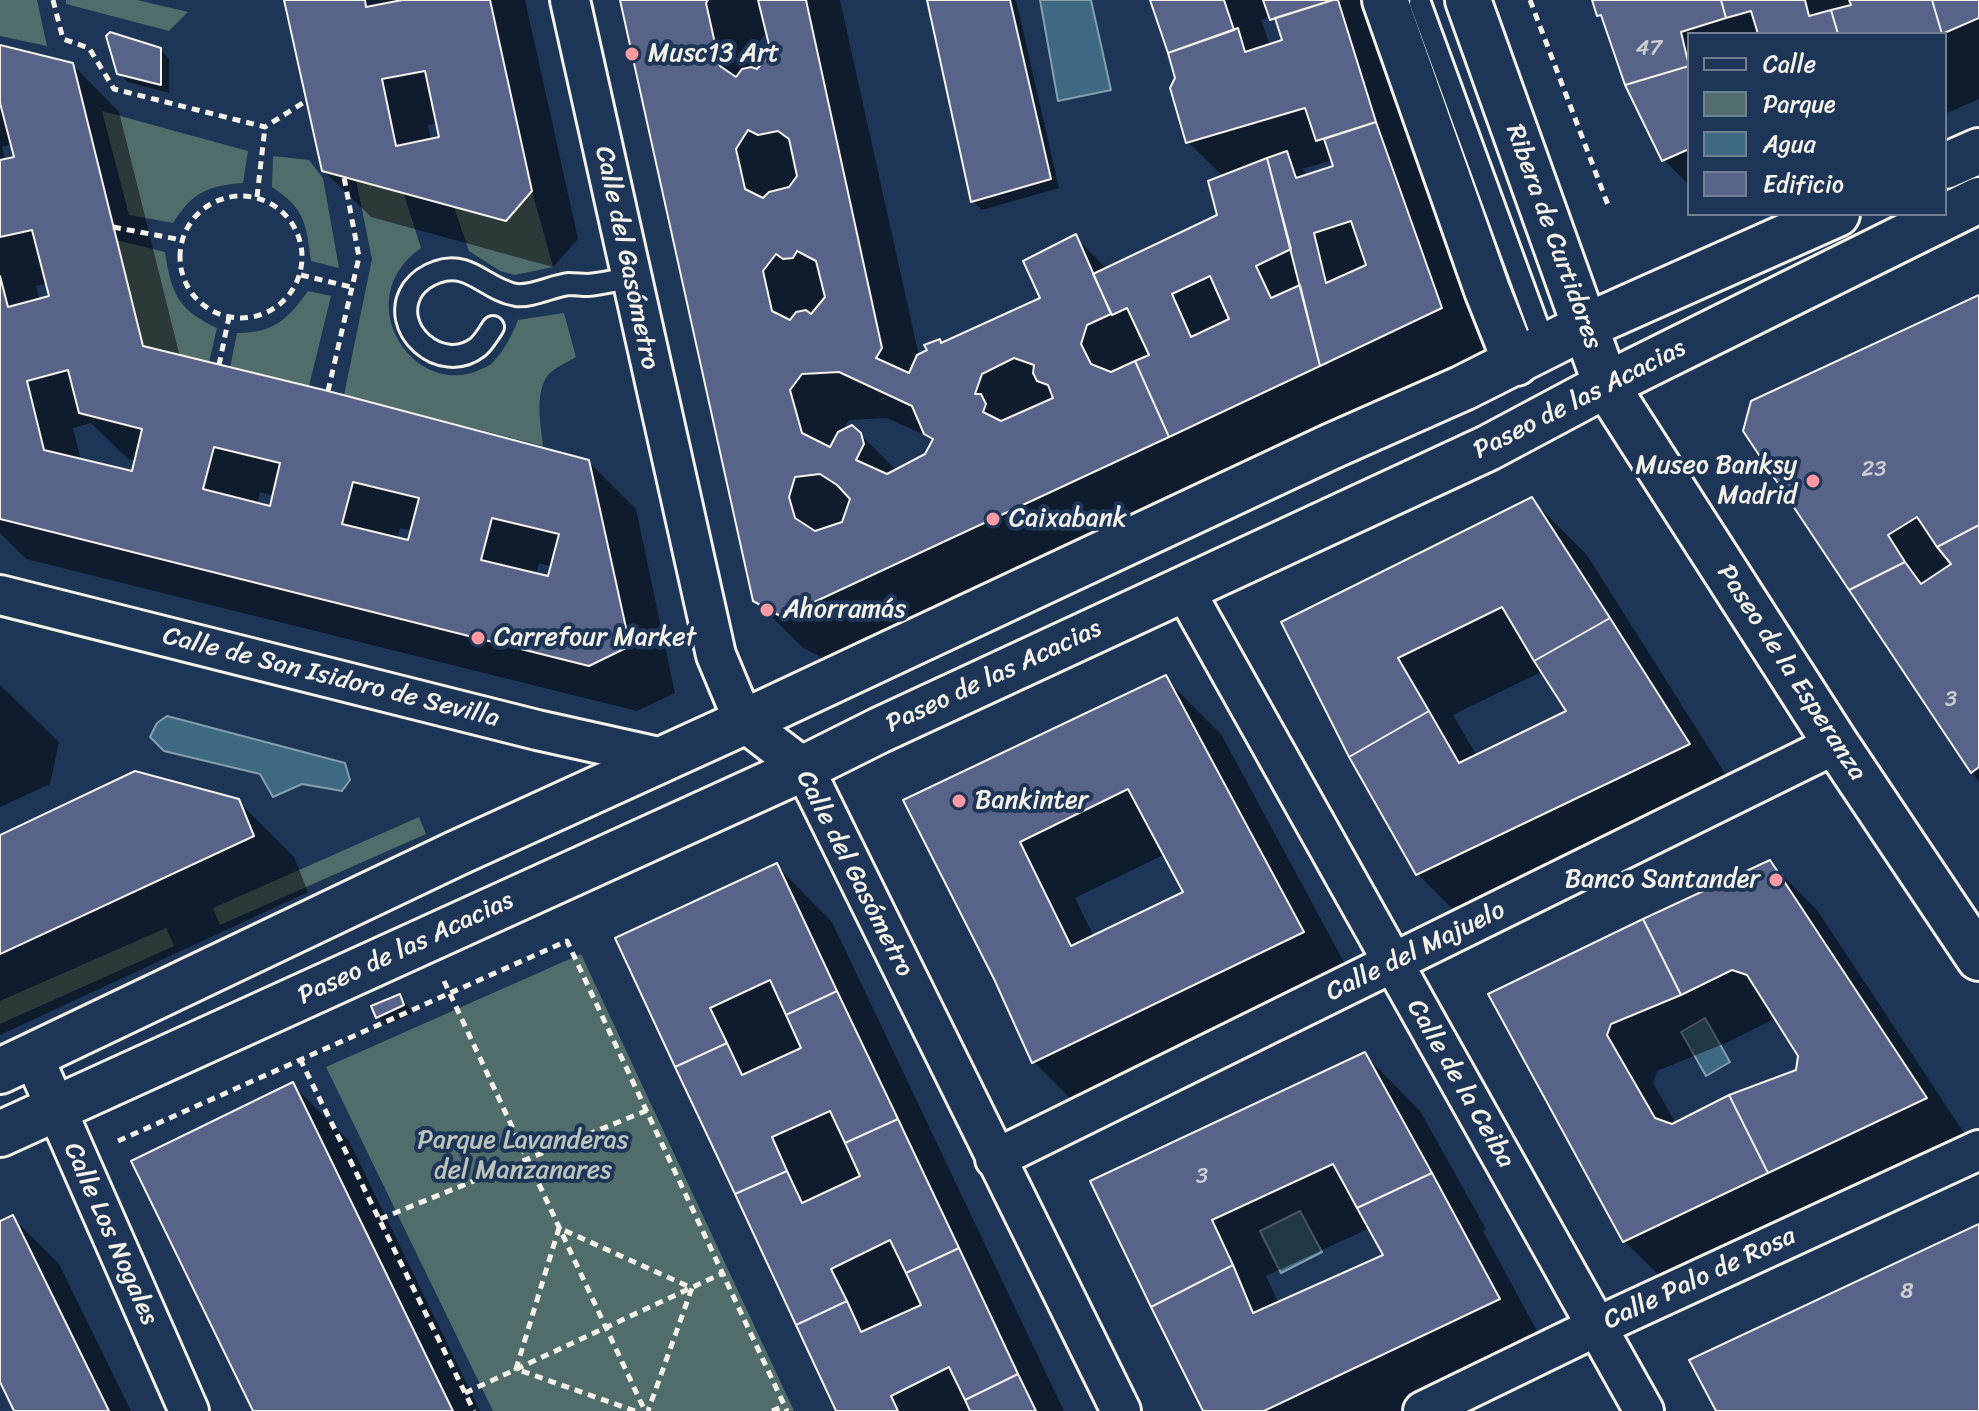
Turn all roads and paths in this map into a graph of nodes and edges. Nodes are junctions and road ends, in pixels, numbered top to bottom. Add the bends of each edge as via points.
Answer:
1 (53, 0) edge
2 (570, 0) edge
3 (1468, 0) edge
4 (1530, 0) edge
5 (1403, 2) edge
6 (306, 101) dead end
7 (265, 127) junction
8 (1979, 151) edge
9 (1947, 165) edge
10 (344, 177) dead end
11 (257, 197) junction
12 (1979, 200) edge
13 (1608, 205) dead end
14 (1833, 216) edge
15 (1947, 216) edge
16 (1947, 216) edge
17 (113, 227) dead end
18 (182, 240) junction
19 (301, 275) junction
20 (630, 278) junction
21 (351, 287) junction
22 (229, 317) junction
23 (1586, 326) junction
24 (493, 327) dead end
25 (1531, 355) junction
26 (219, 365) dead end
27 (1606, 385) junction
28 (328, 391) dead end
29 (1184, 589) junction
30 (0, 595) edge
31 (744, 722) junction
32 (1836, 744) junction
33 (663, 758) junction
34 (804, 768) junction
35 (425, 940) junction
36 (1979, 958) edge
37 (1392, 964) junction
38 (449, 992) junction
39 (300, 1059) junction
40 (16, 1063) edge
41 (55, 1110) junction
42 (648, 1110) junction
43 (0, 1134) edge
44 (115, 1143) dead end
45 (1979, 1150) edge
46 (527, 1159) junction
47 (995, 1159) junction
48 (380, 1219) junction
49 (559, 1228) junction
50 (723, 1273) junction
51 (692, 1288) junction
52 (1598, 1326) junction
53 (606, 1327) junction
54 (516, 1369) junction
55 (465, 1393) junction
56 (786, 1408) edge
57 (189, 1411) edge
58 (474, 1411) edge
59 (635, 1411) edge
60 (646, 1411) edge
61 (772, 1411) edge
62 (1121, 1411) edge
63 (1423, 1411) edge
64 (1644, 1411) edge

1 - 7 path via 63,39 89,48 114,89
2 - 20 street, Calle del Gasómetro
3 - 23 main road, Ribera de Curtidores
4 - 13 path
5 - 25 main road via 1487,290
6 - 7 path
7 - 11 path
8 - 9 main road
10 - 21 path via 359,257
11 - 18 path via 211,203 190,222
11 - 19 path via 282,212 300,236
12 - 16 main road, Paseo de las Acacias
14 - 23 main road
15 - 27 main road, Paseo de las Acacias
17 - 18 path
18 - 22 path via 184,280 210,310
19 - 21 path
19 - 22 path via 280,305 248,318
20 - 24 lane via 518,295 493,287 471,271 448,268 428,275 412,291 407,315 414,337 432,352 457,356 479,347
20 - 31 street, Calle del Gasómetro via 716,655
21 - 28 path
22 - 26 path
23 - 25 main road
23 - 27 main road, Ribera de Curtidores
25 - 27 main road, Ribera de Curtidores
25 - 31 main road
27 - 29 main road, Paseo de las Acacias via 1488,448
27 - 32 main road, Paseo de la Esperanza
29 - 34 main road, Paseo de las Acacias
29 - 37 street, Calle de la Ceiba
30 - 33 street, Calle de San Isidoro de Sevilla
31 - 33 main road
31 - 34 street, Calle del Gasómetro
32 - 36 main road, Paseo de la Esperanza
32 - 37 street, Calle del Majuelo
33 - 40 main road
34 - 35 main road, Paseo de las Acacias
34 - 47 street, Calle del Gasómetro
35 - 38 path
35 - 41 main road, Paseo de las Acacias
37 - 47 street, Calle del Majuelo
37 - 52 street, Calle de la Ceiba
38 - 39 path
38 - 42 path via 567,941
38 - 46 path
39 - 44 path
39 - 48 path
40 - 41 street, Calle Los Nogales
41 - 43 main road, Paseo de las Acacias
41 - 57 street, Calle Los Nogales
42 - 46 path
42 - 50 path
45 - 52 street, Calle Palo de Rosa
46 - 48 path
46 - 49 path
47 - 62 street, Calle del Gasómetro
48 - 55 path
49 - 51 path
49 - 53 path
49 - 54 path
50 - 51 path
50 - 56 path
51 - 53 path
51 - 60 path
52 - 63 street, Calle Palo de Rosa
52 - 64 street, Calle de la Ceiba
53 - 54 path
53 - 60 path
54 - 55 path
54 - 59 path
55 - 58 path
56 - 61 path

